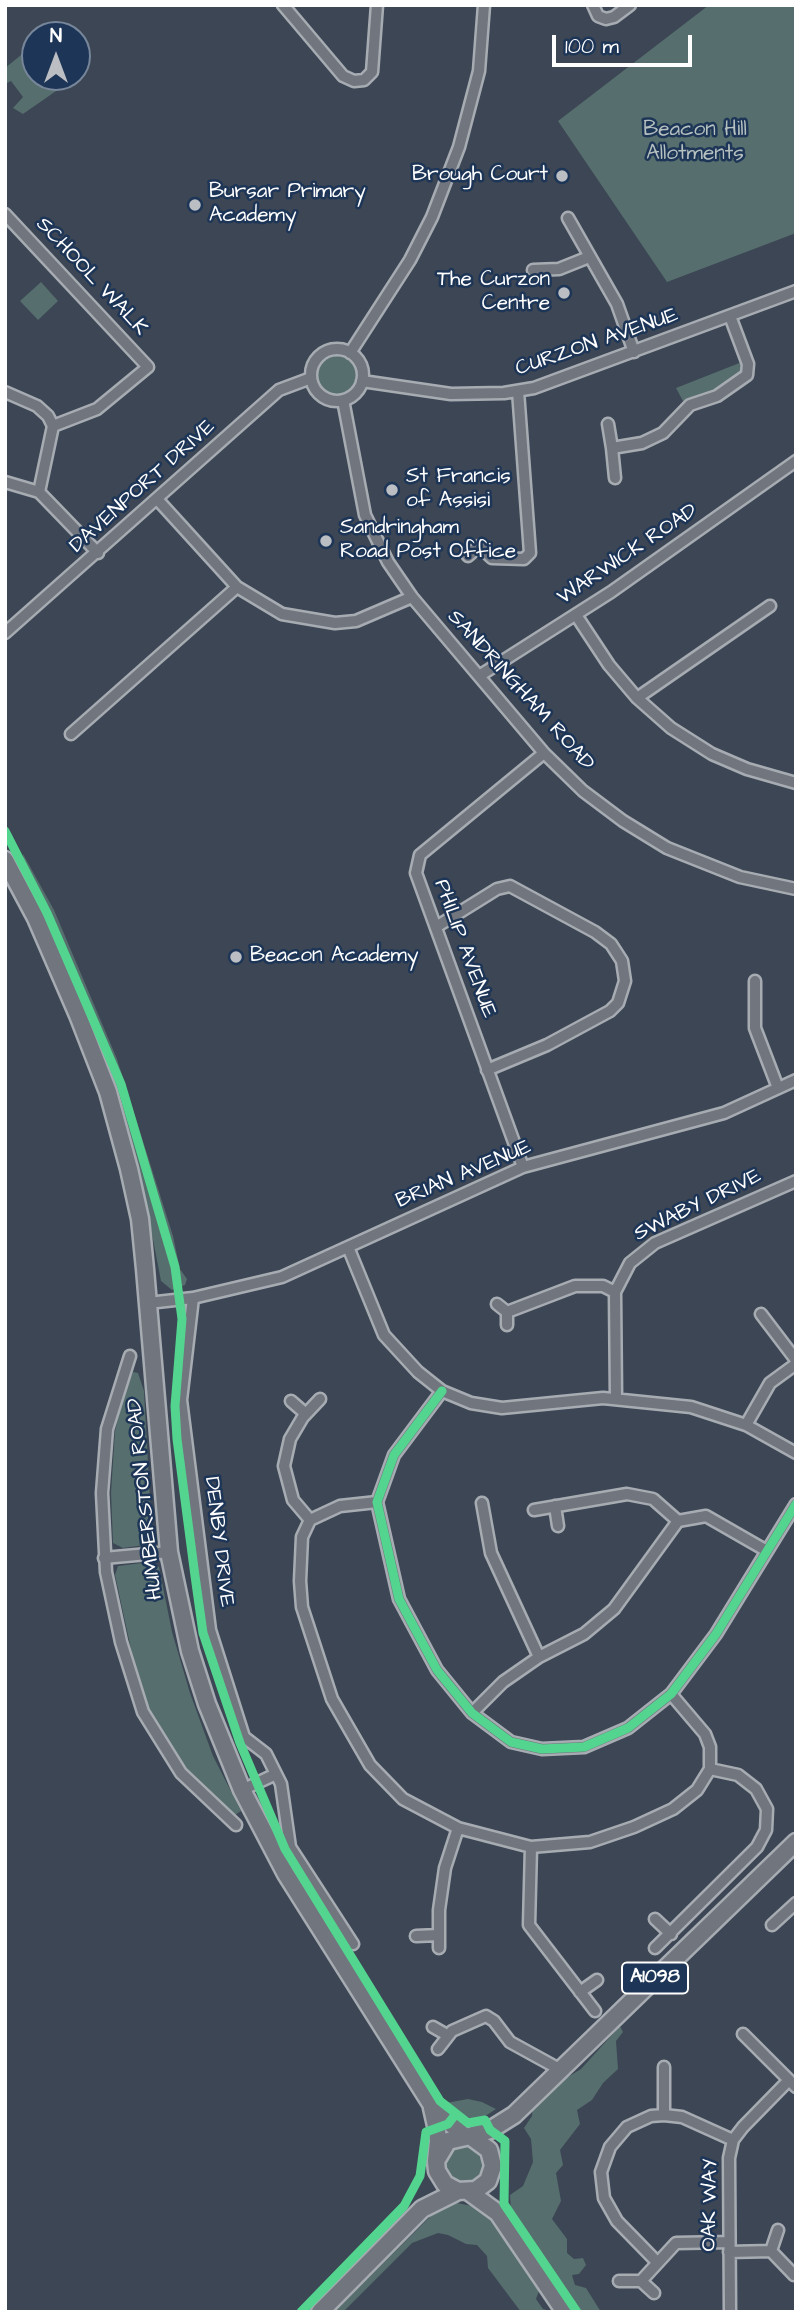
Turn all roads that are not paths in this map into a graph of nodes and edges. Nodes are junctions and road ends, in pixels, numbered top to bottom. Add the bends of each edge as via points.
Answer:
1 (283, 5) edge
2 (377, 5) edge
3 (484, 5) edge
4 (593, 5) edge
5 (631, 5) edge
6 (5, 215) edge
7 (568, 218) dead end
8 (589, 257) junction
9 (533, 270) dead end
10 (796, 291) edge
11 (730, 316) junction
12 (634, 352) junction
13 (350, 353) junction
14 (311, 378) junction
15 (362, 381) junction
16 (518, 391) junction
17 (5, 392) edge
18 (343, 400) junction
19 (608, 424) dead end
20 (53, 426) junction
21 (612, 448) junction
22 (796, 461) edge
23 (615, 478) dead end
24 (5, 482) edge
25 (39, 492) junction
26 (157, 499) junction
27 (97, 553) junction
28 (468, 556) dead end
29 (237, 587) junction
30 (412, 597) junction
31 (770, 606) dead end
32 (576, 615) junction
33 (5, 633) edge
34 (479, 676) junction
35 (637, 698) junction
36 (71, 734) dead end
37 (544, 753) junction
38 (796, 783) edge
39 (5, 860) edge
40 (796, 889) edge
41 (436, 927) junction
42 (755, 981) dead end
43 (487, 1070) junction
44 (796, 1080) edge
45 (778, 1088) junction
46 (523, 1167) junction
47 (796, 1181) edge
48 (348, 1247) junction
49 (615, 1292) junction
50 (193, 1298) junction
51 (148, 1303) junction
52 (497, 1304) dead end
53 (507, 1312) junction
54 (761, 1314) dead end
55 (507, 1325) dead end
56 (130, 1356) dead end
57 (796, 1362) edge
58 (442, 1391) junction
59 (616, 1398) junction
60 (320, 1399) dead end
61 (291, 1401) dead end
62 (306, 1414) junction
63 (746, 1425) junction
64 (796, 1453) edge
65 (377, 1502) junction
66 (482, 1503) dead end
67 (796, 1504) edge
68 (555, 1506) junction
69 (534, 1510) dead end
70 (310, 1520) junction
71 (678, 1521) junction
72 (558, 1525) dead end
73 (767, 1551) junction
74 (169, 1552) junction
75 (104, 1558) junction
76 (539, 1657) junction
77 (671, 1694) junction
78 (472, 1713) junction
79 (710, 1769) junction
80 (276, 1774) junction
81 (242, 1790) junction
82 (236, 1825) dead end
83 (458, 1828) junction
84 (796, 1842) edge
85 (531, 1847) junction
86 (796, 1903) edge
87 (656, 1919) dead end
88 (772, 1925) dead end
89 (671, 1934) junction
90 (439, 1935) junction
91 (416, 1937) dead end
92 (353, 1944) dead end
93 (439, 1948) dead end
94 (656, 1948) dead end
95 (597, 1980) dead end
96 (580, 1993) junction
97 (595, 2011) dead end
98 (433, 2026) dead end
99 (743, 2034) dead end
100 (447, 2035) junction
101 (438, 2049) dead end
102 (664, 2067) dead end
103 (561, 2070) junction
104 (792, 2083) edge
105 (427, 2097) junction
106 (514, 2115) junction
107 (664, 2115) junction
108 (466, 2136) junction
109 (733, 2140) junction
110 (493, 2157) junction
111 (437, 2166) junction
112 (491, 2175) junction
113 (463, 2192) junction
114 (413, 2218) junction
115 (505, 2222) junction
116 (778, 2230) dead end
117 (729, 2247) junction
118 (771, 2251) junction
119 (657, 2262) junction
120 (794, 2275) edge
121 (619, 2281) dead end
122 (641, 2281) junction
123 (654, 2293) dead end
124 (320, 2312) edge
125 (565, 2312) edge
126 (730, 2312) edge

1 - 2 street via 344,76 354,81 365,80 372,72
3 - 13 street via 478,71 459,147 410,260
4 - 5 street via 598,16 606,19
6 - 20 street, SCHOOL WALK via 148,367 97,409
7 - 8 street
8 - 9 street via 559,270
8 - 12 street via 617,304
10 - 11 street, CURZON AVENUE
11 - 12 street, CURZON AVENUE
11 - 21 street via 748,364 747,375 718,396 690,405 654,438
12 - 16 street, CURZON AVENUE
13 - 14 street via 334,349 319,356
13 - 15 street via 361,365
14 - 18 street via 318,394
14 - 26 street, DAVENPORT DRIVE via 279,390
15 - 16 street, CURZON AVENUE via 451,394
15 - 18 street via 355,393
16 - 28 street via 530,553 524,559 492,558 479,546
17 - 20 street via 37,406
18 - 30 street, SANDRINGHAM ROAD via 365,515
19 - 21 street
20 - 25 street
21 - 23 street
22 - 32 street, WARWICK ROAD
24 - 25 street
25 - 27 street
26 - 27 street, DAVENPORT DRIVE
26 - 29 street
27 - 33 street, DAVENPORT DRIVE
29 - 30 street via 282,614 335,623 377,614
29 - 36 street
30 - 34 street, SANDRINGHAM ROAD
31 - 35 street
32 - 34 street, WARWICK ROAD
32 - 35 street
34 - 37 street, SANDRINGHAM ROAD
35 - 38 street via 671,728 712,754
37 - 40 street, SANDRINGHAM ROAD via 583,791 667,848 740,877
37 - 41 street, PHILIP AVENUE via 420,855 416,873
39 - 51 main road, HUMBERSTON ROAD via 36,918 108,1092 140,1219
41 - 43 street, PHILIP AVENUE
41 - 43 street via 497,889 510,886 595,932 611,944 622,961 625,981 611,1011
42 - 45 street via 755,1028
43 - 46 street, PHILIP AVENUE
44 - 45 street, BRIAN AVENUE
45 - 46 street, BRIAN AVENUE via 724,1113
46 - 48 street, BRIAN AVENUE
47 - 49 street, SWABY DRIVE via 641,1251 621,1276
48 - 50 street, BRIAN AVENUE via 282,1277
48 - 58 street via 383,1335
49 - 53 street via 603,1286 575,1286
49 - 59 street
50 - 51 street, BRIAN AVENUE
50 - 80 street, DENBY DRIVE via 181,1400 210,1630 235,1718 244,1737 266,1754
51 - 74 main road, HUMBERSTON ROAD
52 - 53 street
53 - 55 street
54 - 57 street
56 - 75 street via 107,1429 102,1493
57 - 63 street via 770,1383
58 - 59 street via 471,1403 502,1408
58 - 65 street via 394,1455
59 - 63 street via 691,1407
60 - 62 street
61 - 62 street
62 - 70 street via 290,1439 284,1466 293,1500
63 - 64 street
65 - 70 street via 340,1506
65 - 78 street via 400,1599 438,1670
66 - 76 street via 491,1553
67 - 73 street
68 - 69 street
68 - 71 street via 627,1494 653,1499
68 - 72 street
70 - 83 street via 299,1555 302,1607 332,1699 370,1765 387,1785 421,1810
71 - 73 street via 706,1516
71 - 76 street via 614,1609 584,1634
73 - 77 street via 716,1634
74 - 75 street
74 - 81 main road, HUMBERSTON ROAD via 190,1651
75 - 82 street via 121,1642 143,1712 181,1773
76 - 78 street via 503,1682
77 - 78 street via 636,1723 584,1747 511,1742
77 - 79 street via 705,1734
79 - 85 street via 697,1790 673,1809 634,1827 590,1842
79 - 89 street via 738,1775 756,1788 766,1809 765,1830 757,1847
80 - 81 street
80 - 92 street, DENBY DRIVE via 290,1847
81 - 105 main road, HUMBERSTON ROAD via 286,1874
83 - 85 street
83 - 90 street via 445,1868
84 - 103 main road, A1098
85 - 96 street via 528,1925
86 - 88 street
87 - 89 street
89 - 94 street
90 - 91 street
90 - 93 street
95 - 96 street
96 - 97 street
98 - 100 street
99 - 104 street, OAK WAY
100 - 101 street
100 - 103 street via 476,2018 490,2018 510,2042
102 - 107 street
103 - 106 main road, A1098
104 - 109 street, OAK WAY
105 - 108 main road, HUMBERSTON ROAD via 440,2116
105 - 111 main road, HUMBERSTON ROAD via 437,2130
106 - 108 main road, A1098 via 490,2130
106 - 110 main road, A1098
107 - 109 street via 682,2117
107 - 119 street via 627,2127 610,2147 601,2172 609,2211
108 - 110 main road via 484,2143
108 - 111 main road via 442,2146
109 - 117 street, OAK WAY via 727,2175
110 - 112 main road
111 - 113 main road via 445,2184
111 - 114 main road via 428,2196
112 - 113 main road via 482,2186
112 - 115 main road
113 - 114 main road via 433,2202
113 - 115 main road via 489,2205
114 - 124 main road
115 - 125 main road
116 - 118 street
117 - 118 street
117 - 119 street via 676,2244
117 - 126 street, OAK WAY
118 - 120 street
119 - 122 street
121 - 122 street
122 - 123 street

